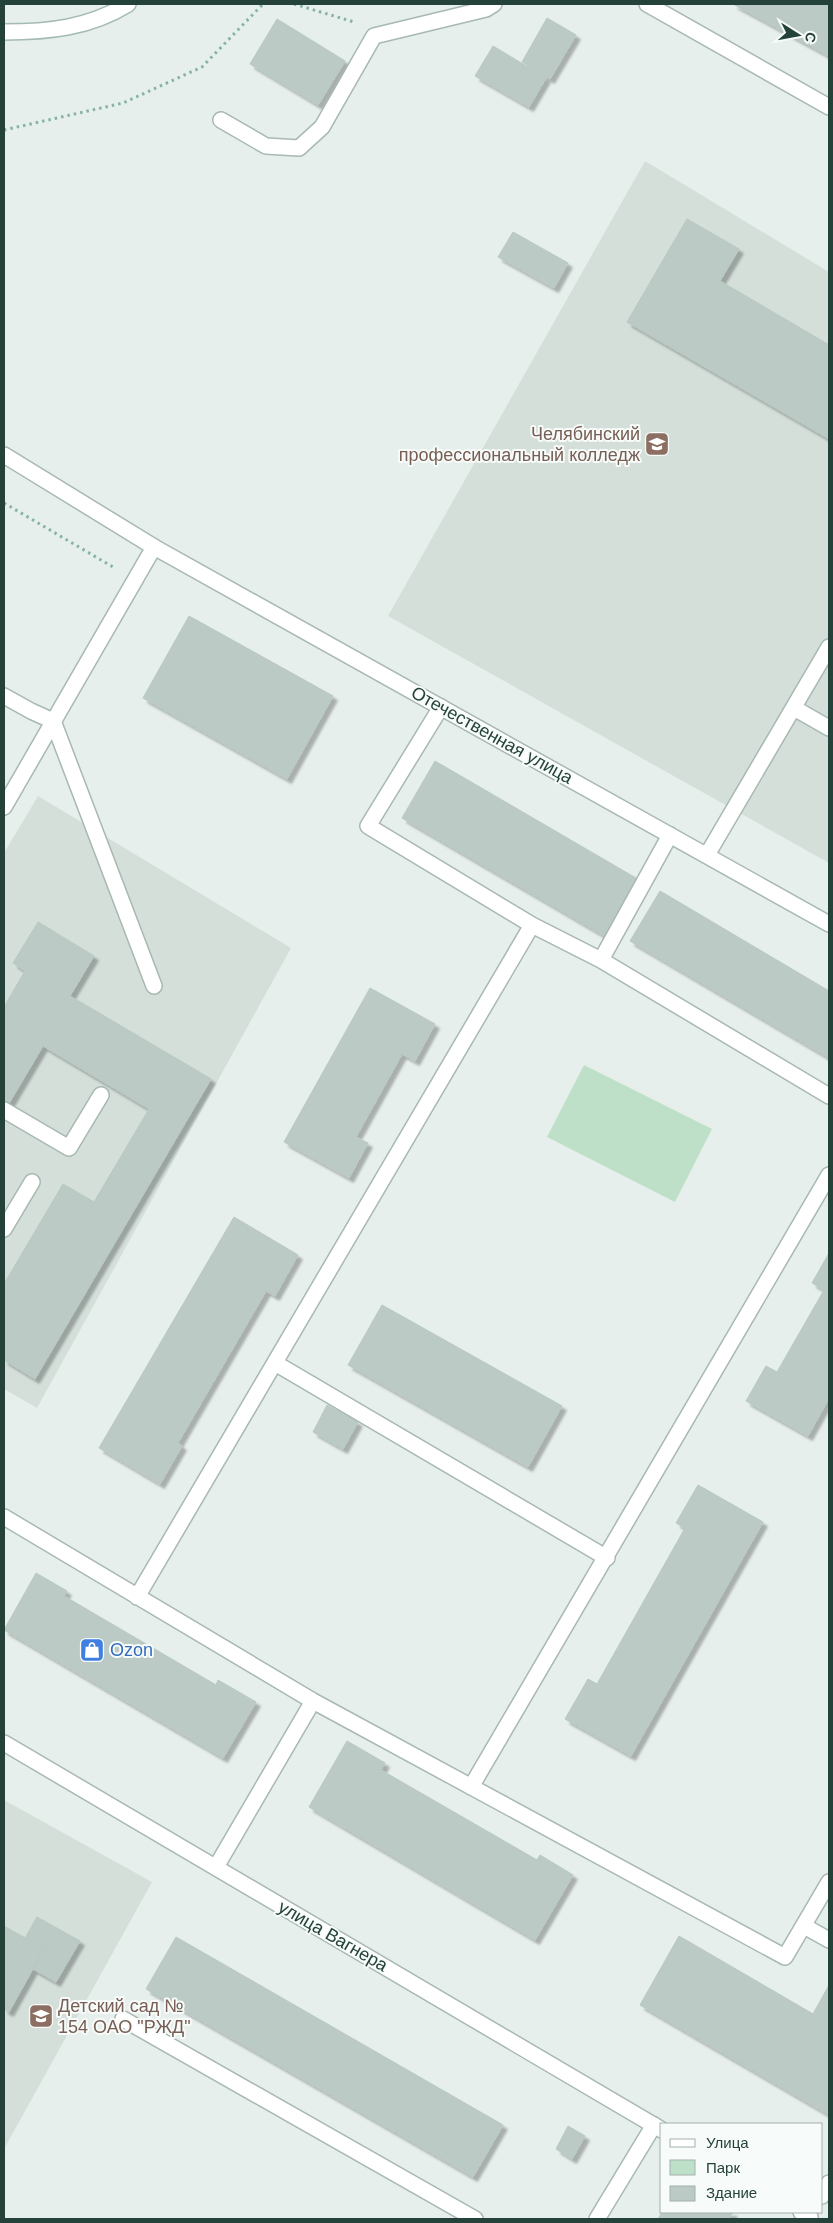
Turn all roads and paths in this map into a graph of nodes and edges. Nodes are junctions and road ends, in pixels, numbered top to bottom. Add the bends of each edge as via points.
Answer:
1 (128, 4) edge
2 (263, 4) edge
3 (294, 4) edge
4 (494, 4) edge
5 (647, 4) edge
6 (356, 23) dead end
7 (4, 32) edge
8 (829, 107) edge
9 (221, 120) dead end
10 (4, 130) edge
11 (4, 455) edge
12 (4, 503) edge
13 (154, 546) junction
14 (135, 580) junction
15 (829, 647) edge
16 (4, 696) edge
17 (441, 707) junction
18 (794, 708) junction
19 (53, 721) junction
20 (829, 728) edge
21 (4, 806) edge
22 (670, 835) junction
23 (707, 855) junction
24 (532, 924) junction
25 (829, 924) edge
26 (601, 960) junction
27 (154, 986) dead end
28 (101, 1095) dead end
29 (829, 1096) edge
30 (4, 1110) edge
31 (829, 1175) edge
32 (32, 1182) dead end
33 (4, 1229) edge
34 (275, 1362) junction
35 (4, 1517) edge
36 (607, 1558) junction
37 (137, 1597) junction
38 (313, 1701) junction
39 (5, 1746) edge
40 (471, 1787) junction
41 (216, 1867) junction
42 (829, 1882) edge
43 (804, 1926) junction
44 (829, 1940) edge
45 (123, 2019) dead end
46 (658, 2127) edge
47 (474, 2219) edge
48 (597, 2219) edge

1 - 7 street via 92,22 68,28
2 - 10 path via 202,67 122,103
3 - 6 path
4 - 9 street via 486,9 374,36 322,127 299,148 266,146
5 - 8 street
11 - 13 street, Отечественная улица
12 - 14 path
13 - 14 street
13 - 17 street, Отечественная улица
14 - 19 street
15 - 18 street
16 - 19 street
17 - 22 street, Отечественная улица
17 - 24 street via 368,826
18 - 20 street
18 - 23 street
19 - 21 street
19 - 27 street
22 - 23 street, Отечественная улица
22 - 26 street
23 - 25 street, Отечественная улица
24 - 26 street
24 - 34 street
26 - 29 street
28 - 30 street via 69,1148
31 - 36 street
32 - 33 street
34 - 36 street
34 - 37 street
35 - 37 street
36 - 40 street
37 - 38 street
38 - 40 street
38 - 41 street
39 - 41 street, улица Вагнера
40 - 43 street via 785,1957
41 - 46 street, улица Вагнера
42 - 43 street
43 - 44 street
45 - 47 street
46 - 48 street

